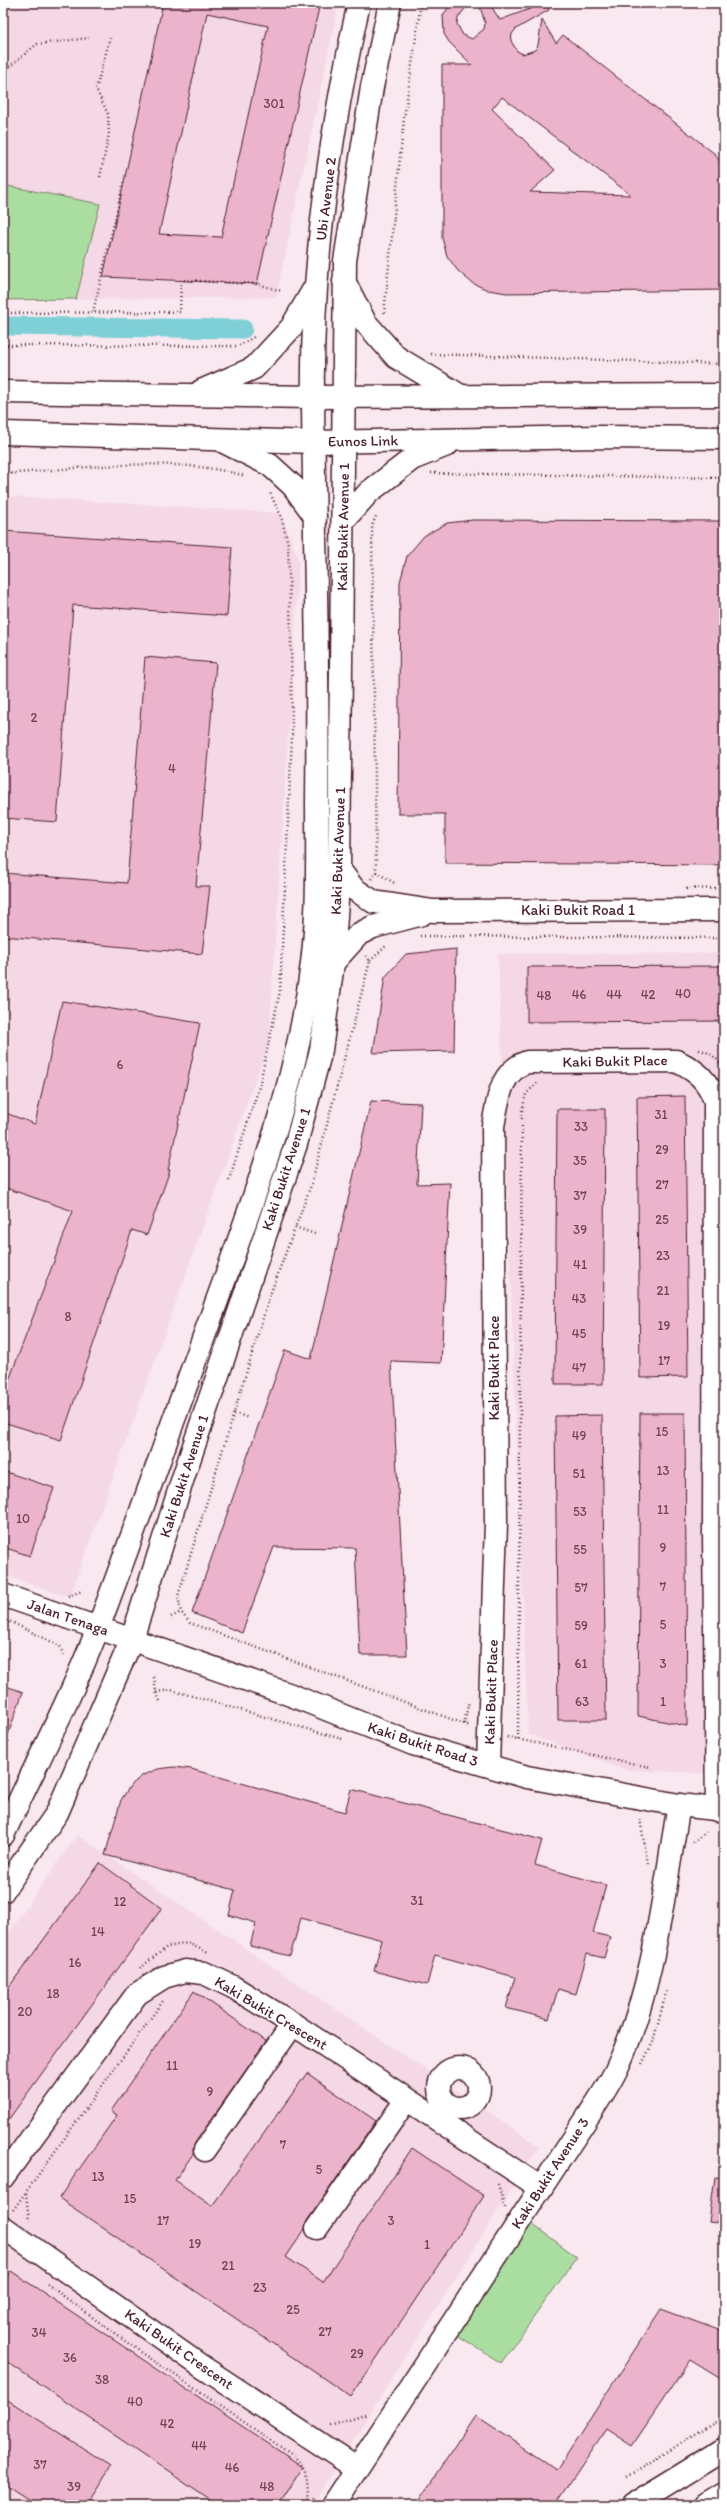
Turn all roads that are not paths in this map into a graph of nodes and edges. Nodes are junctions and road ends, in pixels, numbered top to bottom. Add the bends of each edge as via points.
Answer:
1 (359, 3) edge
2 (390, 3) edge
3 (344, 281) junction
4 (315, 287) junction
5 (3, 392) edge
6 (196, 394) junction
7 (459, 395) junction
8 (724, 395) edge
9 (342, 396) junction
10 (312, 397) junction
11 (3, 432) edge
12 (724, 438) edge
13 (218, 439) junction
14 (344, 440) junction
15 (458, 440) junction
16 (314, 442) junction
17 (315, 516) junction
18 (342, 521) junction
19 (339, 869) junction
20 (724, 910) edge
21 (433, 911) junction
22 (333, 963) junction
23 (3, 1595) edge
24 (98, 1628) junction
25 (132, 1639) junction
26 (488, 1765) junction
27 (679, 1805) junction
28 (720, 1810) edge
29 (3, 1835) edge
30 (3, 1891) edge
31 (293, 2024) junction
32 (440, 2095) junction
33 (406, 2100) junction
34 (463, 2109) junction
35 (428, 2114) junction
36 (457, 2133) junction
37 (205, 2150) dead end
38 (3, 2177) edge
39 (540, 2188) junction
40 (3, 2227) edge
41 (317, 2228) dead end
42 (724, 2449) edge
43 (356, 2468) junction
44 (724, 2494) edge
45 (635, 2503) edge
46 (333, 2505) edge
47 (706, 2505) edge

1 - 4 main road, Ubi Avenue 2 via 332,145
2 - 3 main road, Ubi Avenue 2 via 372,88 344,261
3 - 7 main road via 365,322 396,358
3 - 9 main road, Ubi Avenue 2
4 - 6 main road via 291,328 254,368
4 - 10 main road, Ubi Avenue 2
5 - 6 main road
6 - 10 main road
7 - 8 main road
7 - 9 main road
9 - 10 main road
9 - 14 main road, Kaki Bukit Avenue 1
10 - 16 main road, Kaki Bukit Avenue 1
11 - 13 main road, Eunos Link
12 - 15 main road, Eunos Link
13 - 16 main road, Eunos Link
13 - 17 main road via 270,465 293,486
14 - 15 main road, Eunos Link
14 - 16 main road, Eunos Link
14 - 18 main road, Kaki Bukit Avenue 1
15 - 18 main road via 412,459 369,492
16 - 17 main road, Kaki Bukit Avenue 1
17 - 24 main road, Kaki Bukit Avenue 1 via 318,733 316,917 310,978 297,1045 273,1136 237,1246
18 - 19 main road, Kaki Bukit Avenue 1
19 - 21 main road, Kaki Bukit Road 1 via 354,889 374,902
19 - 22 main road, Kaki Bukit Avenue 1
20 - 21 main road, Kaki Bukit Road 1
21 - 22 main road, Kaki Bukit Road 1 via 389,922 359,934
22 - 25 main road, Kaki Bukit Avenue 1 via 321,1050 296,1144 183,1478
23 - 24 main road, Jalan Tenaga
24 - 25 main road, Jalan Tenaga
24 - 29 main road, Kaki Bukit Avenue 1
25 - 26 main road, Kaki Bukit Road 3 via 291,1695 413,1744
25 - 30 main road, Kaki Bukit Avenue 1 via 57,1813
26 - 27 main road, Kaki Bukit Road 3 via 527,1777
26 - 28 main road, Kaki Bukit Place via 496,1523 493,1126 500,1089 508,1073 527,1062 676,1061 694,1069 702,1077 711,1088 715,1101 714,1533
27 - 28 main road, Kaki Bukit Road 3
27 - 39 main road, Kaki Bukit Avenue 3 via 655,1940 638,2014 611,2079
31 - 33 main road, Kaki Bukit Crescent
31 - 37 main road
31 - 38 main road, Kaki Bukit Crescent via 233,1987 204,1973 185,1972 164,1977 137,1994
32 - 34 main road via 445,2103 453,2108
32 - 34 main road via 439,2084 444,2074 454,2068 464,2068 474,2074 479,2084 479,2094 473,2104
32 - 35 main road
33 - 35 main road, Kaki Bukit Crescent
33 - 41 main road
34 - 36 main road
35 - 36 main road
36 - 39 main road
39 - 43 main road, Kaki Bukit Avenue 3
40 - 43 main road, Kaki Bukit Crescent via 201,2366
42 - 45 main road
43 - 46 main road, Kaki Bukit Avenue 3
44 - 47 main road

